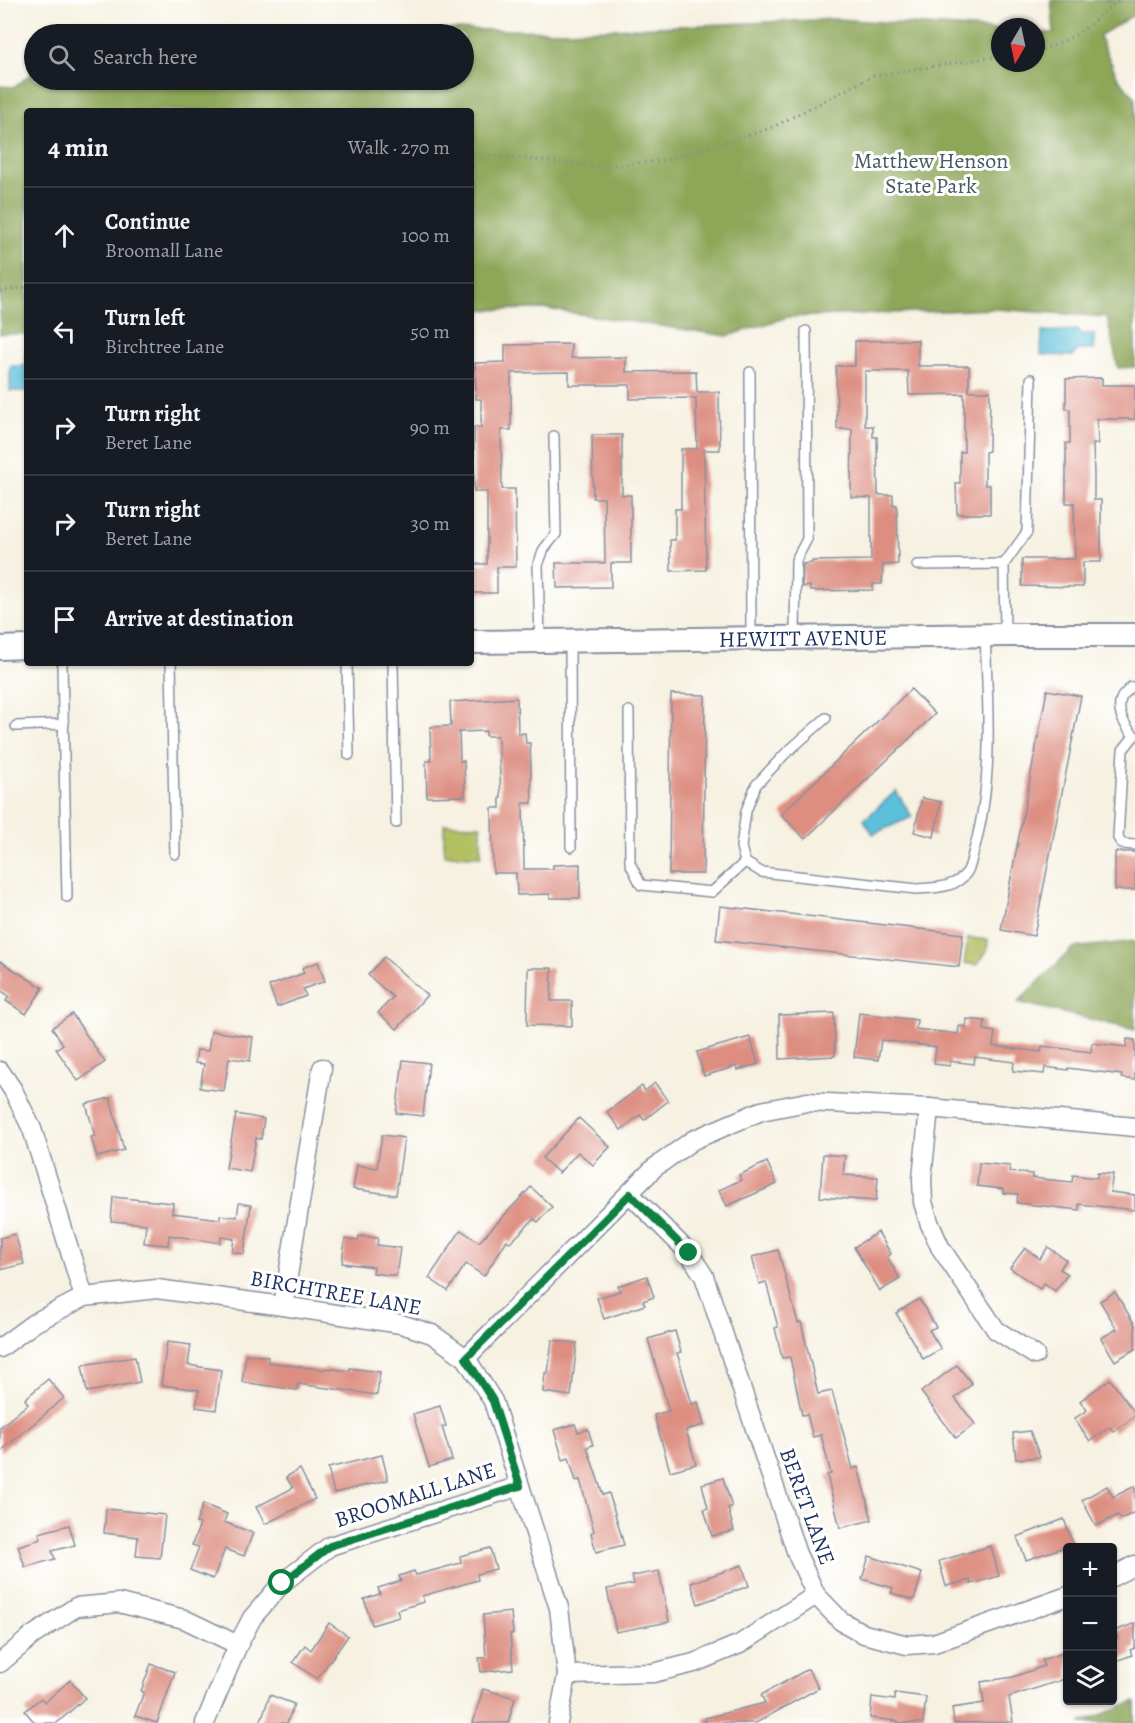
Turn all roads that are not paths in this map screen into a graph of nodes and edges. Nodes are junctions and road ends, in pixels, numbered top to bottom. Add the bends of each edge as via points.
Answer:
1 (806, 330) dead end
2 (750, 372) dead end
3 (1031, 379) dead end
4 (554, 436) dead end
5 (1004, 564) junction
6 (917, 565) dead end
7 (995, 635) junction
8 (1135, 635) edge
9 (795, 637) junction
10 (751, 638) junction
11 (570, 640) junction
12 (540, 641) junction
13 (474, 642) edge
14 (24, 647) edge
15 (0, 648) edge
16 (62, 666) edge
17 (171, 666) edge
18 (347, 666) edge
19 (393, 666) edge
20 (1135, 687) edge
21 (629, 711) dead end
22 (826, 718) dead end
23 (64, 724) junction
24 (16, 726) dead end
25 (1135, 736) edge
26 (349, 755) dead end
27 (396, 824) dead end
28 (1135, 844) edge
29 (571, 847) dead end
30 (175, 854) dead end
31 (745, 862) junction
32 (68, 897) dead end
33 (322, 1068) dead end
34 (0, 1071) edge
35 (929, 1108) junction
36 (1135, 1127) edge
37 (630, 1194) junction
38 (84, 1297) junction
39 (283, 1306) junction
40 (0, 1348) edge
41 (1035, 1355) dead end
42 (466, 1358) junction
43 (520, 1486) junction
44 (1135, 1565) edge
45 (1117, 1574) edge
46 (816, 1595) junction
47 (1065, 1597) edge
48 (237, 1645) junction
49 (0, 1663) edge
50 (567, 1675) junction
51 (205, 1723) edge
52 (558, 1723) edge

1 - 9 lane via 807,539 796,560
2 - 10 lane
3 - 5 lane via 1027,532
4 - 12 lane via 556,534 544,549 538,566
5 - 6 lane
5 - 7 lane
7 - 8 street, HEWITT AVENUE
7 - 9 street, HEWITT AVENUE
7 - 31 lane via 987,773 979,833 968,872 941,888 917,889 761,872
9 - 10 street, HEWITT AVENUE
10 - 11 street, HEWITT AVENUE
11 - 12 street, HEWITT AVENUE
11 - 29 lane
12 - 13 street, HEWITT AVENUE
14 - 15 street
16 - 23 lane
17 - 30 lane
18 - 26 lane
19 - 27 lane
20 - 25 lane via 1121,698 1120,712
21 - 31 lane via 630,863 641,885 712,892
22 - 31 lane via 784,754 756,785 746,811 741,847
23 - 24 lane
23 - 32 lane
25 - 28 lane via 1123,750 1118,838 1122,844
33 - 39 street
34 - 38 street via 32,1129
35 - 36 street
35 - 37 street via 807,1102 761,1111 693,1140 654,1168
35 - 41 street via 923,1202 940,1247 996,1330
37 - 42 street
37 - 46 street, BERET LANE via 689,1253 704,1276 797,1554
38 - 39 street, BIRCHTREE LANE via 157,1289
38 - 40 street, BIRCHTREE LANE via 34,1323
39 - 42 street, BIRCHTREE LANE via 401,1324 432,1334
42 - 43 street, BIRCHTREE LANE via 493,1401
43 - 48 street, BROOMALL LANE via 330,1546 282,1583 252,1618
43 - 50 street, BIRCHTREE LANE via 559,1608
44 - 45 street
46 - 47 street, BERET LANE via 841,1621 864,1634 907,1646 934,1643
46 - 50 street via 740,1644 694,1663 653,1673
48 - 49 street via 184,1618 119,1603 76,1607
48 - 51 street, BROOMALL LANE
50 - 52 street, BIRCHTREE LANE

